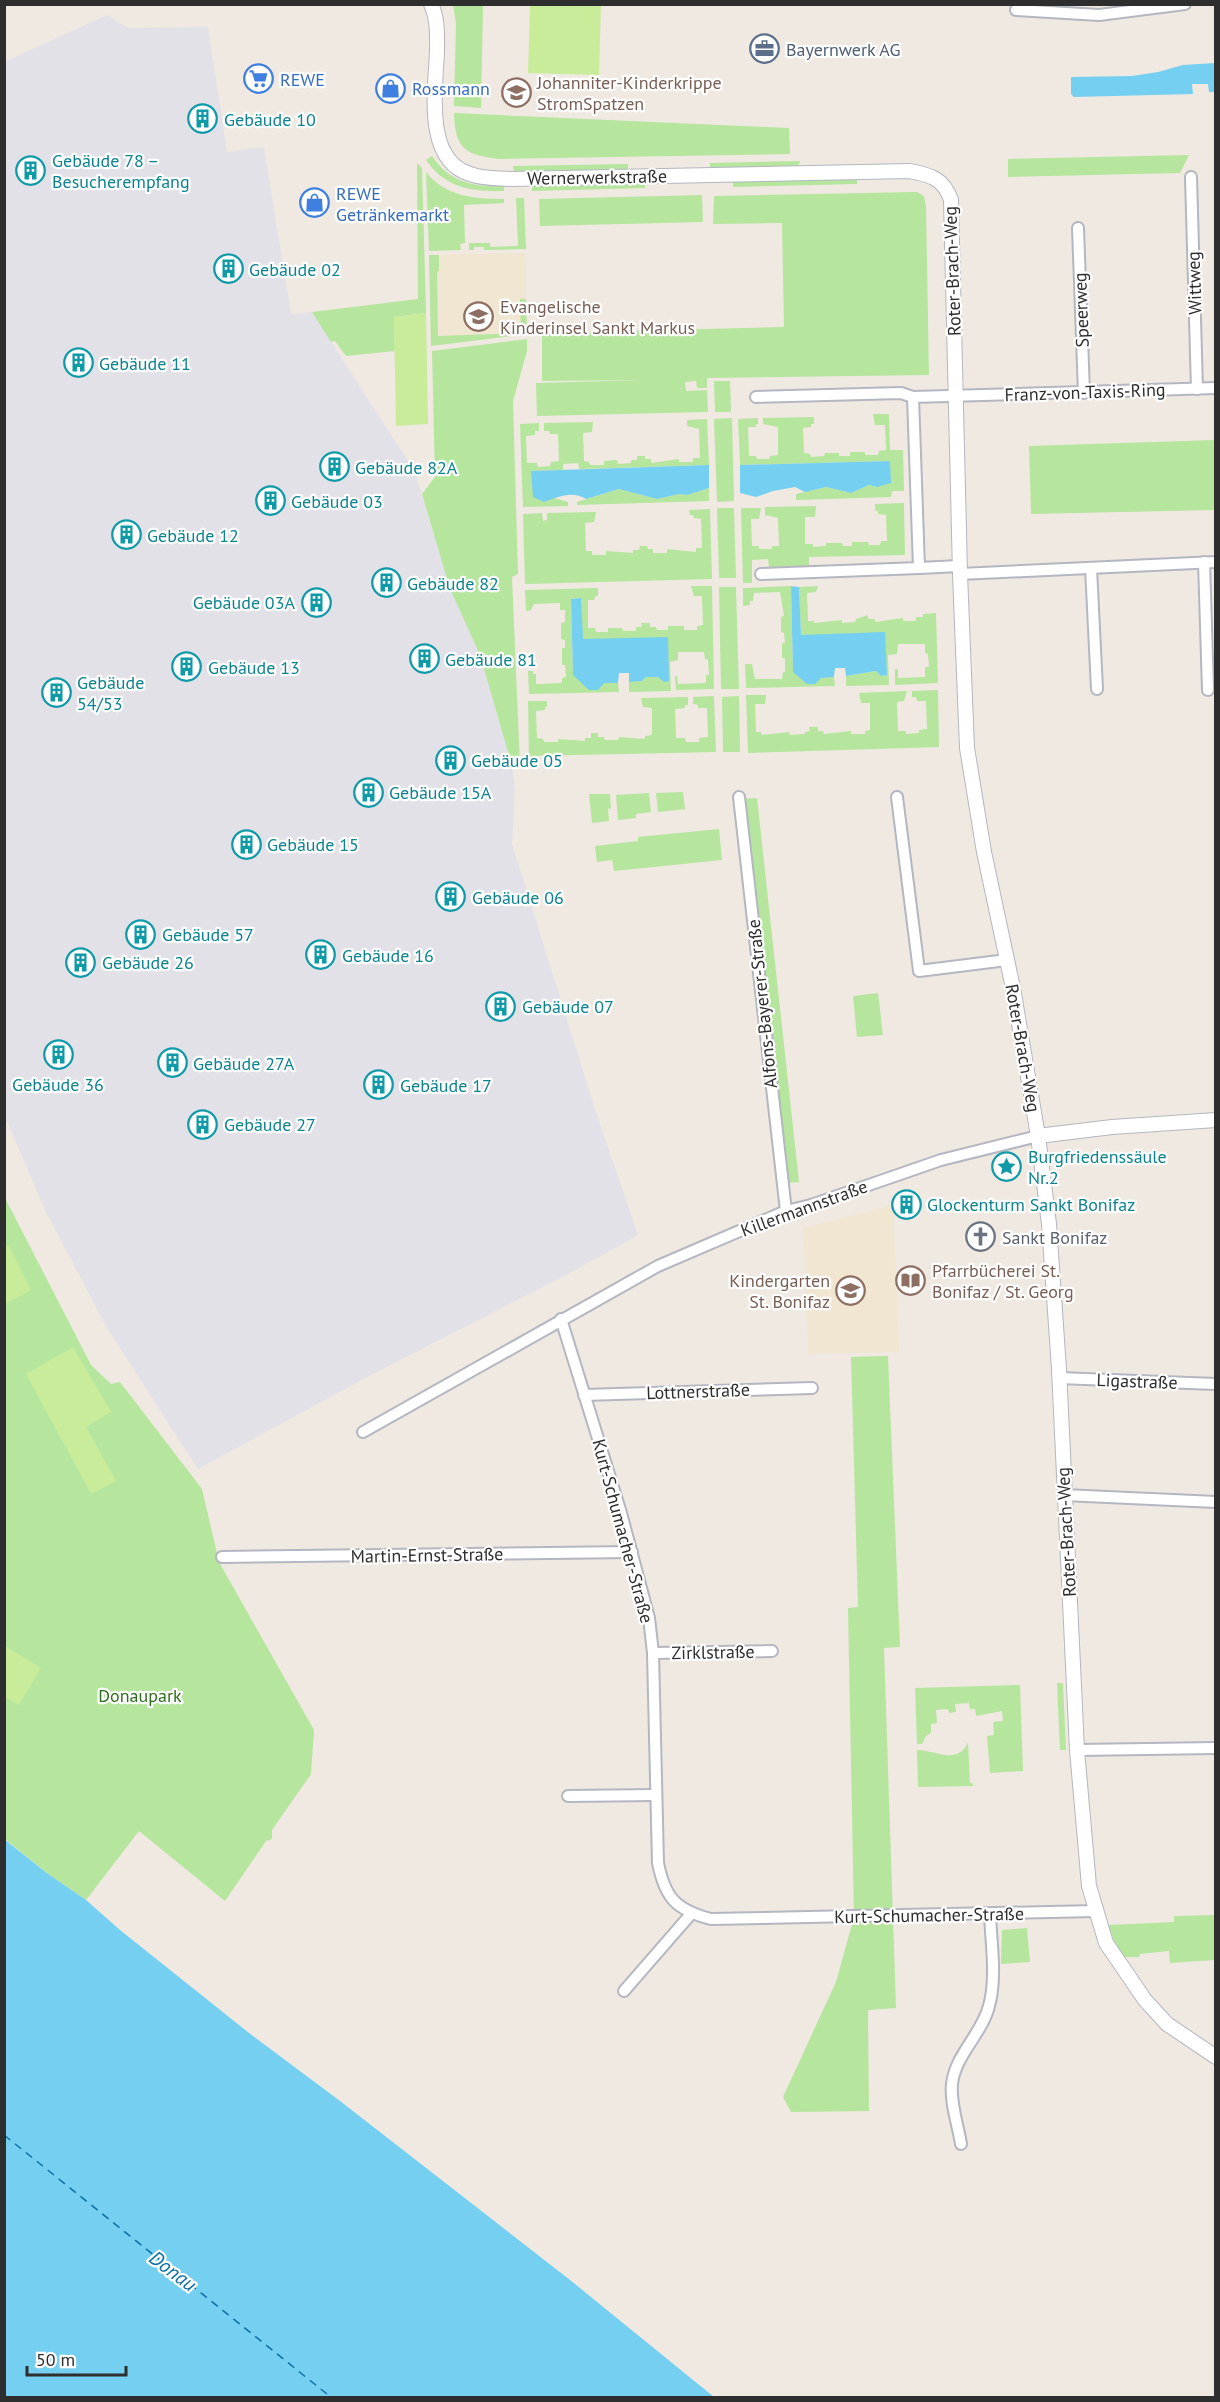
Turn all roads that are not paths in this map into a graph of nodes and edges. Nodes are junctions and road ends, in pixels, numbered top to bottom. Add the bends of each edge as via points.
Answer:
1 (431, 4) edge
2 (1185, 4) edge
3 (1016, 10) dead end
4 (910, 171) joint
5 (1191, 177) dead end
6 (1078, 228) dead end
7 (1215, 388) edge
8 (1197, 389) junction
9 (1084, 393) junction
10 (955, 396) junction
11 (756, 397) dead end
12 (913, 397) junction
13 (1210, 562) edge
14 (918, 568) junction
15 (1091, 568) junction
16 (959, 570) junction
17 (761, 574) dead end
18 (1097, 689) dead end
19 (1208, 690) dead end
20 (739, 797) dead end
21 (897, 797) dead end
22 (1007, 960) junction
23 (1215, 1120) edge
24 (1038, 1136) junction
25 (786, 1211) junction
26 (561, 1319) junction
27 (1059, 1378) junction
28 (1215, 1384) edge
29 (812, 1388) dead end
30 (584, 1395) junction
31 (363, 1432) dead end
32 (1064, 1495) junction
33 (1215, 1502) edge
34 (632, 1552) junction
35 (222, 1557) dead end
36 (772, 1651) dead end
37 (653, 1653) junction
38 (1215, 1748) edge
39 (1077, 1750) junction
40 (656, 1795) junction
41 (568, 1796) dead end
42 (1096, 1911) junction
43 (692, 1914) junction
44 (990, 1914) junction
45 (624, 1991) dead end
46 (1215, 2057) edge
47 (961, 2144) dead end

1 - 4 street, Wernerwerkstraße via 437,28 438,138 455,166 468,174 511,179
2 - 3 street via 1099,15
4 - 10 street, Roter-Brach-Weg via 939,180 951,200
5 - 8 street, Wittweg
6 - 9 street, Speerweg
7 - 8 street, Franz-von-Taxis-Ring
8 - 9 street, Franz-von-Taxis-Ring
9 - 10 street, Franz-von-Taxis-Ring
10 - 12 street
10 - 16 street, Roter-Brach-Weg
11 - 12 street via 901,393
12 - 14 street
13 - 15 street
13 - 19 street
14 - 16 street
14 - 17 street
15 - 16 street
15 - 18 street
16 - 22 street, Roter-Brach-Weg via 967,748
20 - 25 street, Alfons-Bayerer-Straße
21 - 22 street, Roter-Brach-Weg via 919,971
22 - 24 street, Roter-Brach-Weg
23 - 24 street, Killermannstraße
24 - 25 street, Killermannstraße via 940,1160
24 - 27 street, Roter-Brach-Weg via 1049,1224
25 - 26 street, Killermannstraße via 658,1266
26 - 30 street, Kurt-Schumacher-Straße
26 - 31 street, Killermannstraße
27 - 28 street, Ligastraße
27 - 32 street, Roter-Brach-Weg
29 - 30 street, Lottnerstraße
30 - 34 street, Kurt-Schumacher-Straße
32 - 33 street
32 - 39 street, Roter-Brach-Weg
34 - 35 street, Martin-Ernst-Straße
34 - 37 street, Kurt-Schumacher-Straße via 649,1618
36 - 37 street, Zirklstraße
37 - 40 street, Kurt-Schumacher-Straße
38 - 39 street
39 - 42 street, Roter-Brach-Weg via 1084,1852
40 - 41 street
40 - 43 street, Kurt-Schumacher-Straße via 661,1880 678,1906
42 - 44 street, Kurt-Schumacher-Straße
42 - 46 street, Roter-Brach-Weg via 1106,1943 1145,2001 1167,2024
43 - 44 street, Kurt-Schumacher-Straße via 711,1919
43 - 45 street
44 - 47 street via 989,2007 952,2084

